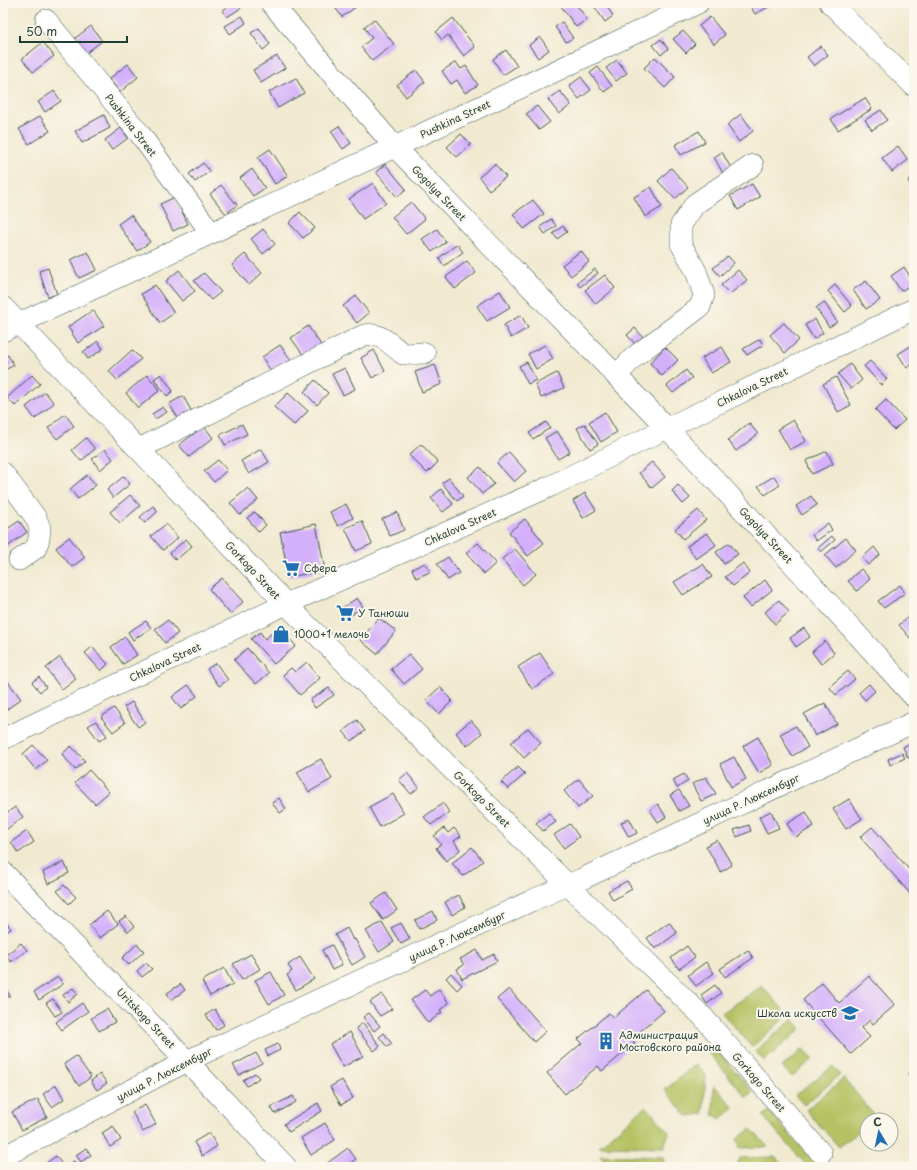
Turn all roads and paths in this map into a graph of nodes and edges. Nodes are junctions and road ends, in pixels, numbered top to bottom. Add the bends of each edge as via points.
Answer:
1 (271, 3) edge
2 (698, 3) edge
3 (830, 3) edge
4 (46, 20) dead end
5 (914, 86) edge
6 (395, 147) junction
7 (753, 165) dead end
8 (211, 233) junction
9 (3, 307) edge
10 (914, 309) edge
11 (11, 328) edge
12 (424, 353) dead end
13 (616, 376) junction
14 (667, 428) junction
15 (139, 449) junction
16 (3, 473) edge
17 (19, 560) dead end
18 (286, 604) junction
19 (914, 697) edge
20 (914, 722) edge
21 (3, 739) edge
22 (3, 872) edge
23 (568, 885) junction
24 (187, 1061) junction
25 (821, 1153) dead end
26 (3, 1157) edge
27 (286, 1167) edge

1 - 6 street, Gogolya Street
2 - 6 street, Pushkina Street
3 - 5 street
4 - 8 street, Pushkina Street via 140,134
6 - 8 street, Pushkina Street
6 - 13 street, Gogolya Street
7 - 13 street via 695,204 681,225 681,244 696,271 704,295 700,307 634,357
8 - 11 street, Pushkina Street
9 - 11 street, Gorkogo Street
10 - 14 street, Chkalova Street
11 - 15 street, Gorkogo Street
12 - 15 street via 403,354 381,337 373,334 364,335
13 - 14 street, Gogolya Street
14 - 18 street, Chkalova Street via 551,486
14 - 19 street, Gogolya Street
15 - 18 street, Gorkogo Street
16 - 17 street via 36,518 40,528 36,548
18 - 21 street, Chkalova Street
18 - 23 street, Gorkogo Street
20 - 23 street, улица Р. Люксембург
22 - 24 street, Uritskogo Street
23 - 24 street, улица Р. Люксембург
23 - 25 street, Gorkogo Street via 704,1018
24 - 26 street, улица Р. Люксембург
24 - 27 street, Uritskogo Street

